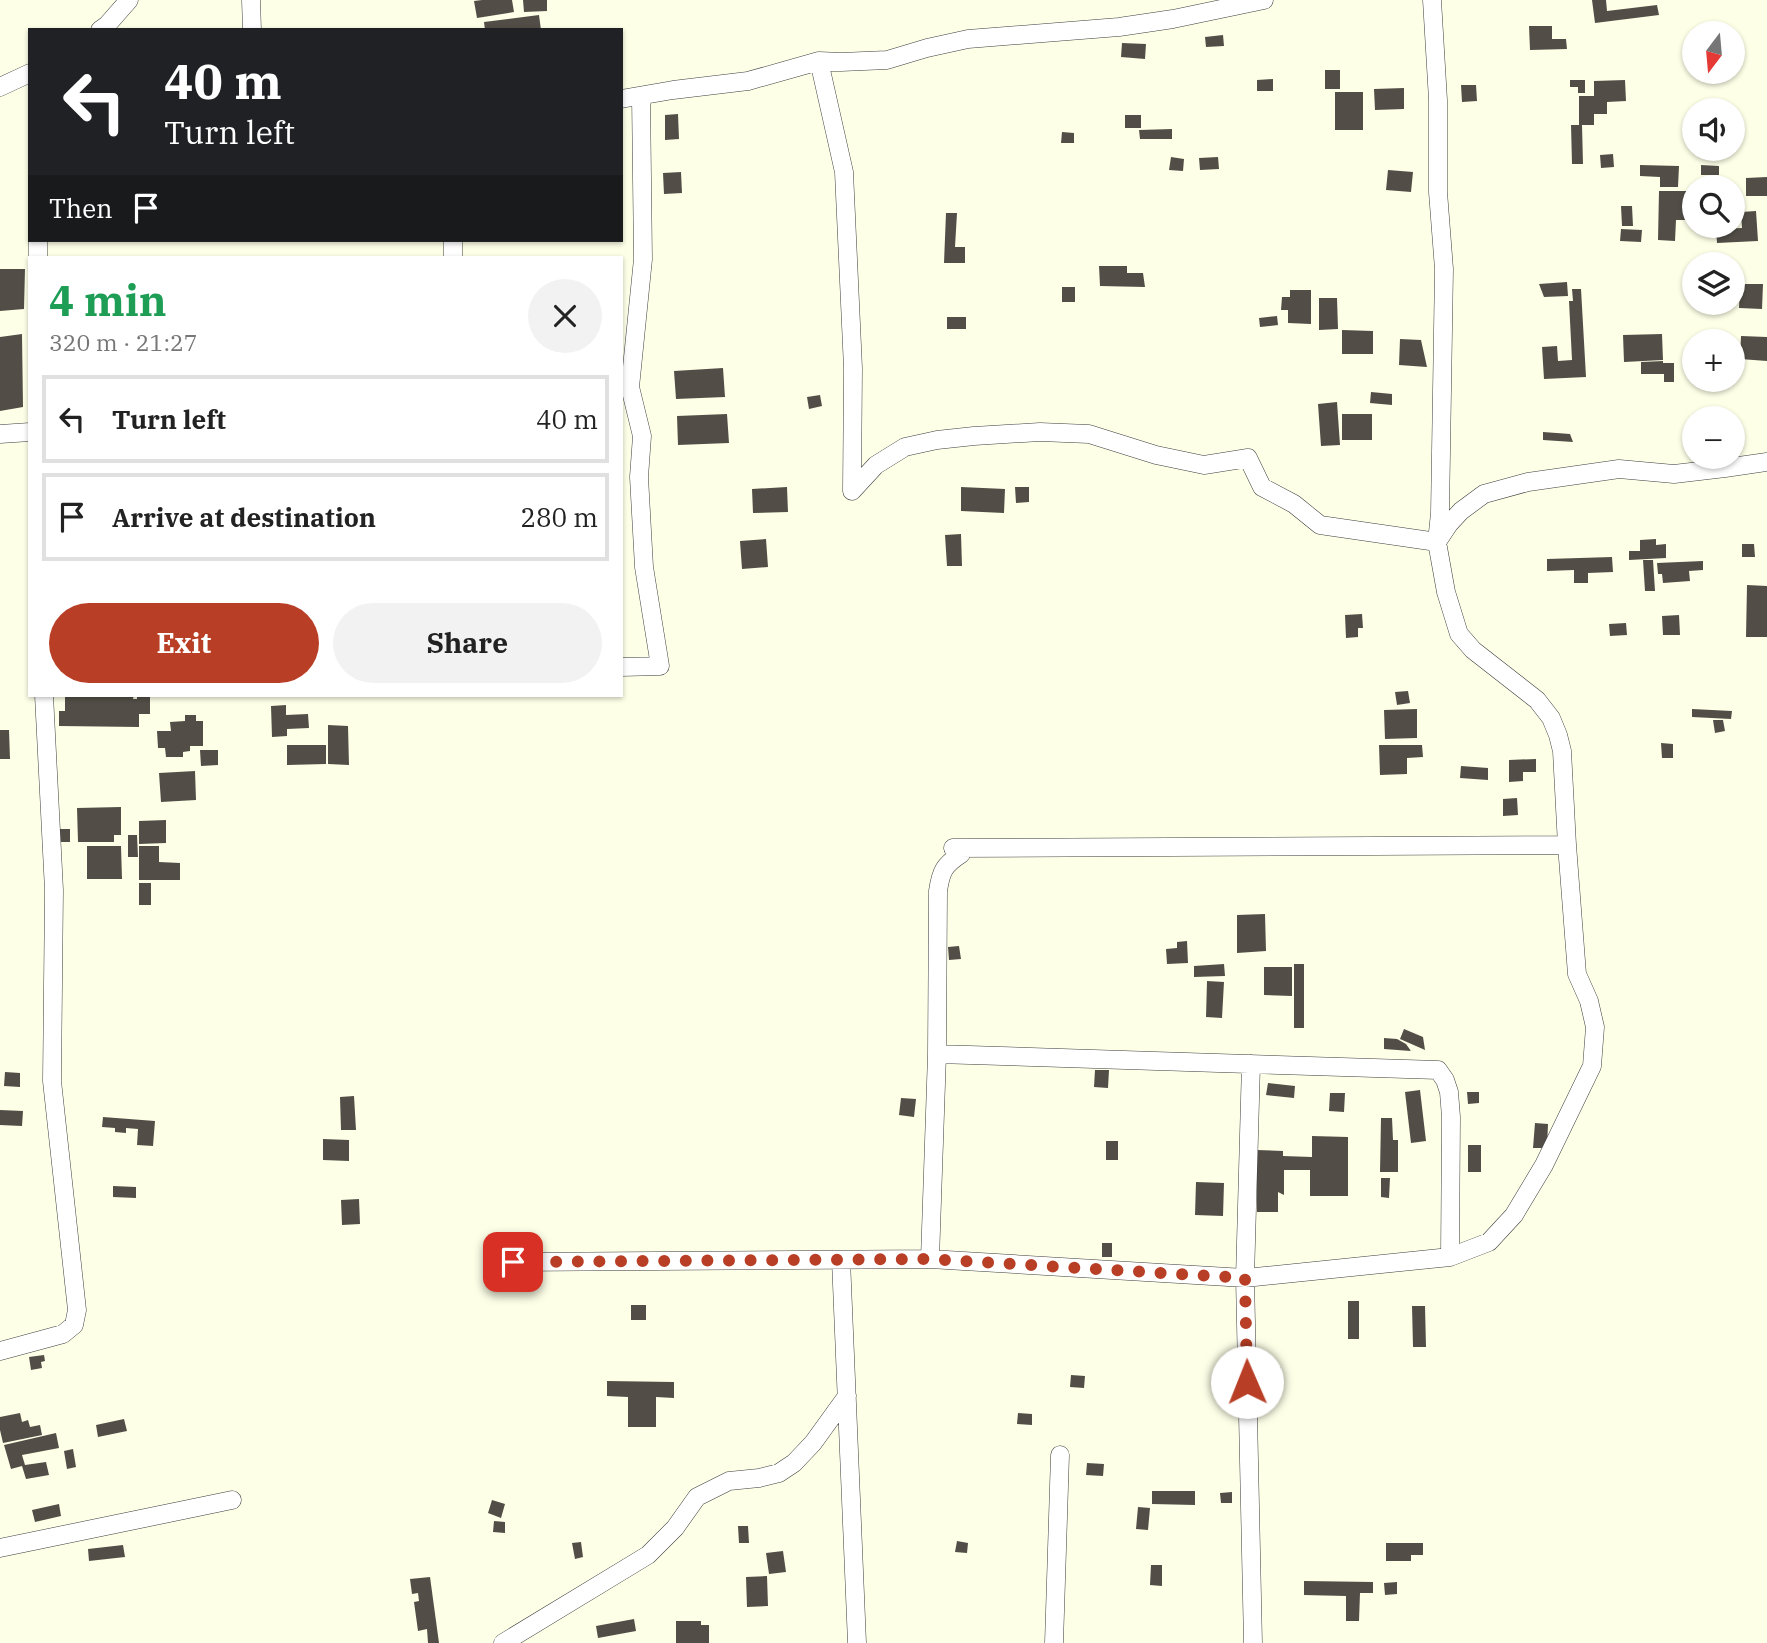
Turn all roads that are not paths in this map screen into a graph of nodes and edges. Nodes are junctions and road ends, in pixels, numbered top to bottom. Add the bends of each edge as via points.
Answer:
1 (129, 0) edge
2 (251, 0) edge
3 (1264, 0) edge
4 (1432, 0) edge
5 (104, 28) edge
6 (252, 28) edge
7 (819, 61) junction
8 (28, 74) edge
9 (0, 87) edge
10 (641, 96) junction
11 (623, 99) edge
12 (28, 432) edge
13 (0, 434) edge
14 (1767, 462) edge
15 (1437, 542) junction
16 (623, 667) edge
17 (44, 697) edge
18 (1567, 845) junction
19 (937, 1054) junction
20 (1251, 1064) junction
21 (1450, 1257) junction
22 (930, 1259) junction
23 (841, 1260) junction
24 (513, 1262) dead end
25 (1245, 1278) junction
26 (0, 1351) edge
27 (846, 1396) junction
28 (1060, 1455) dead end
29 (232, 1500) dead end
30 (0, 1548) edge
31 (503, 1643) edge
32 (857, 1643) edge
33 (1054, 1643) edge
34 (1253, 1643) edge

1 - 5 street
2 - 6 street
3 - 7 street via 1119,27 968,39 887,60
4 - 15 street via 1444,269
7 - 10 street via 748,81
7 - 15 street via 844,172 853,368 852,491 876,465 916,444 1040,432 1089,434 1204,465 1248,458 1262,487 1320,525
8 - 9 street
10 - 11 street
10 - 16 street via 643,259 630,387 642,436 639,477 644,567 660,666
12 - 13 street
14 - 15 street via 1674,474 1619,469 1528,482 1484,494 1461,511
15 - 18 street via 1459,634 1537,700 1551,718 1562,751
17 - 26 street via 54,891 52,1081 77,1310 74,1325 63,1334
18 - 19 street via 953,848 961,854 941,873 938,891
18 - 21 street via 1577,974 1595,1027 1592,1066 1514,1215 1489,1242
19 - 20 street
19 - 22 street
20 - 21 street via 1438,1069 1449,1092 1451,1117
20 - 25 street
21 - 25 street
22 - 23 street
22 - 25 street
23 - 24 street
23 - 27 street
25 - 34 street
27 - 31 street via 813,1443 779,1474 729,1481 697,1497 648,1555
27 - 32 street
28 - 33 street
29 - 30 street

